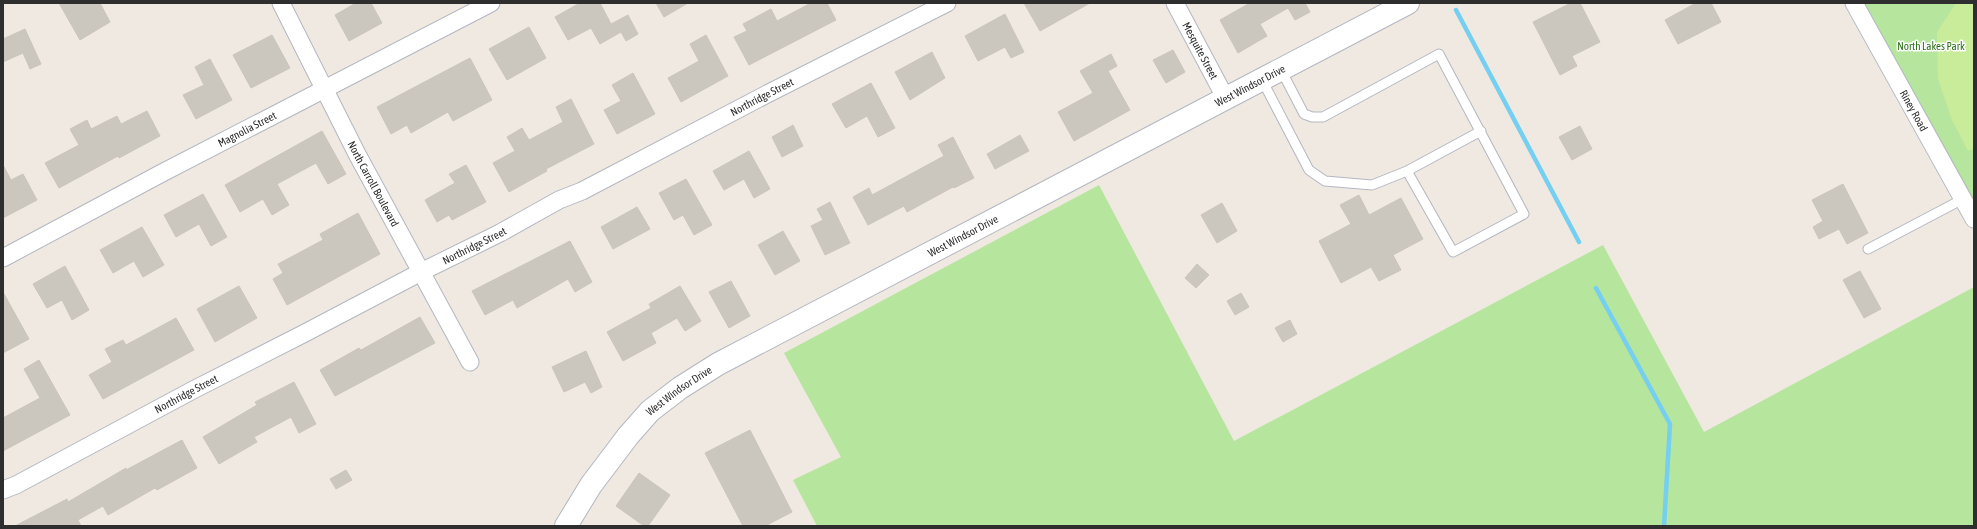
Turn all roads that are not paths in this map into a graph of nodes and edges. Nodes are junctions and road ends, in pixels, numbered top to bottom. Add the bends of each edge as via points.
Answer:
1 (281, 3) edge
2 (491, 3) edge
3 (947, 3) edge
4 (1175, 3) edge
5 (1408, 3) edge
6 (1856, 4) edge
7 (1272, 75) junction
8 (325, 87) junction
9 (1226, 99) junction
10 (1481, 131) junction
11 (1408, 171) junction
12 (1963, 199) junction
13 (1974, 218) edge
14 (1868, 249) dead end
15 (3, 258) edge
16 (421, 272) junction
17 (470, 362) dead end
18 (3, 490) edge
19 (566, 526) edge

1 - 8 street, North Carroll Boulevard
2 - 8 street, Magnolia Street via 346,79
3 - 16 street, Northridge Street
4 - 9 street, Mesquite Street
5 - 7 street, West Windsor Drive
6 - 12 street, Riney Road
7 - 9 street, West Windsor Drive
7 - 10 lane via 1304,114 1323,117 1439,54
7 - 11 lane via 1309,170 1325,181 1372,185
8 - 15 street, Magnolia Street
8 - 16 street, North Carroll Boulevard via 357,154
9 - 19 street, West Windsor Drive via 726,360 680,388 650,411 628,436 591,485
10 - 11 lane
10 - 11 lane via 1524,214 1453,252
12 - 13 street, Riney Road
12 - 14 lane
16 - 17 street, North Carroll Boulevard
16 - 18 street, Northridge Street

